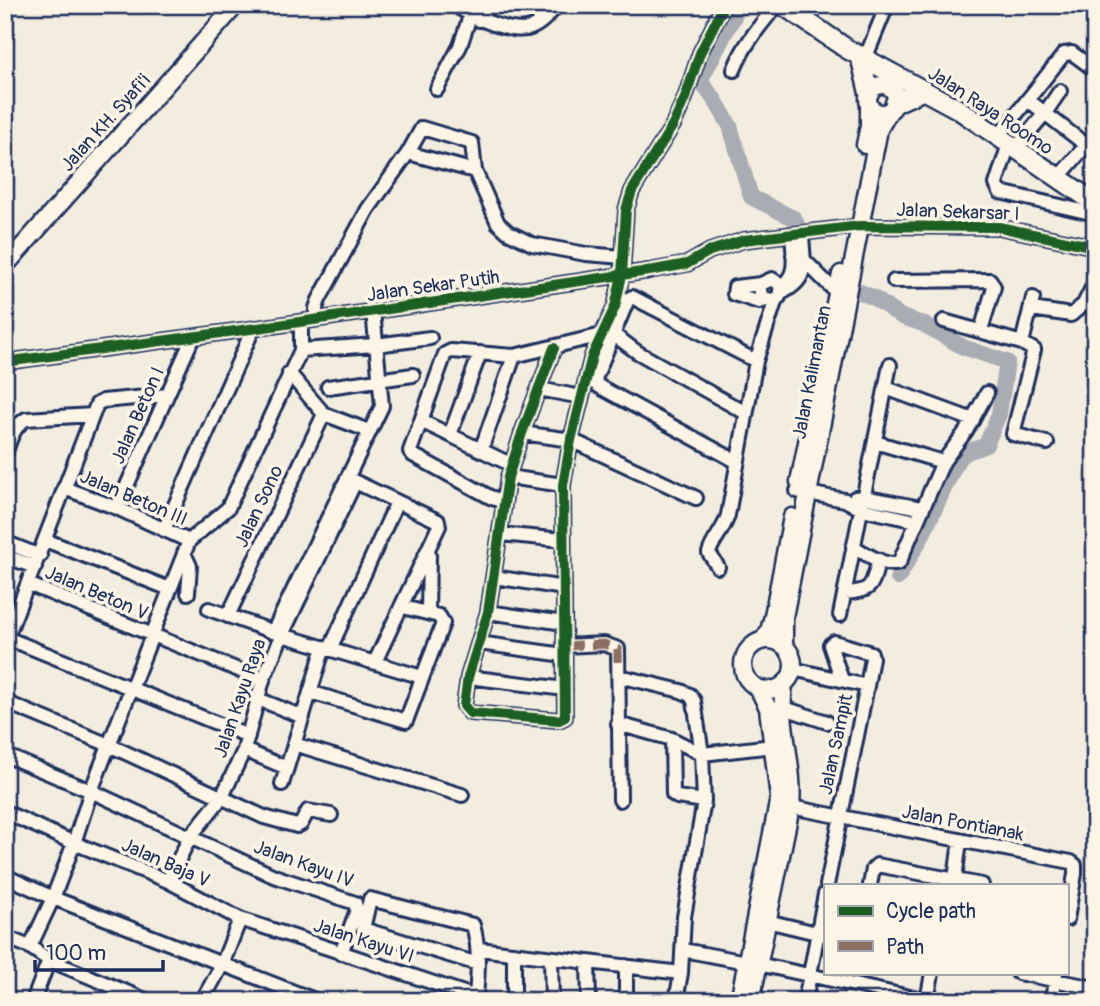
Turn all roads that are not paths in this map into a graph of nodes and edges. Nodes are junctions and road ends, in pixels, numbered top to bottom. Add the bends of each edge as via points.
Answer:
1 (236, 5) edge
2 (455, 5) edge
3 (490, 5) edge
4 (545, 5) edge
5 (557, 5) edge
6 (724, 5) edge
7 (777, 5) edge
8 (783, 5) edge
9 (887, 5) edge
10 (475, 18) junction
11 (539, 22) junction
12 (862, 57) junction
13 (734, 70) dead end
14 (1095, 71) edge
15 (437, 89) dead end
16 (924, 90) junction
17 (893, 91) junction
18 (1060, 91) dead end
19 (871, 95) junction
20 (1028, 100) junction
21 (1045, 113) junction
22 (1091, 140) edge
23 (1007, 143) junction
24 (408, 153) junction
25 (475, 171) junction
26 (1058, 178) junction
27 (1095, 203) edge
28 (1095, 214) edge
29 (855, 227) junction
30 (797, 234) junction
31 (1095, 247) edge
32 (623, 257) junction
33 (798, 257) junction
34 (5, 266) edge
35 (622, 275) junction
36 (894, 281) dead end
37 (1095, 282) edge
38 (761, 284) junction
39 (843, 287) junction
40 (776, 294) junction
41 (373, 311) junction
42 (316, 319) junction
43 (944, 321) dead end
44 (301, 322) junction
45 (264, 327) junction
46 (981, 330) junction
47 (608, 334) junction
48 (193, 337) junction
49 (429, 338) dead end
50 (1022, 343) junction
51 (376, 345) junction
52 (554, 348) junction
53 (480, 353) junction
54 (514, 356) junction
55 (5, 362) edge
56 (756, 362) junction
57 (294, 364) junction
58 (890, 365) dead end
59 (413, 375) dead end
60 (380, 379) junction
61 (328, 387) dead end
62 (538, 388) junction
63 (886, 388) junction
64 (987, 393) dead end
65 (167, 395) junction
66 (582, 397) junction
67 (746, 413) junction
68 (324, 414) junction
69 (93, 415) junction
70 (973, 420) junction
71 (421, 421) junction
72 (369, 431) junction
73 (522, 433) junction
74 (450, 435) junction
75 (571, 440) junction
76 (875, 442) junction
77 (1047, 443) dead end
78 (481, 450) junction
79 (5, 454) edge
80 (736, 461) junction
81 (943, 462) junction
82 (510, 471) junction
83 (350, 480) junction
84 (563, 485) junction
85 (64, 488) junction
86 (802, 492) junction
87 (696, 498) dead end
88 (397, 502) junction
89 (504, 502) junction
90 (862, 503) junction
91 (117, 508) junction
92 (919, 514) junction
93 (164, 530) junction
94 (500, 534) junction
95 (45, 540) junction
96 (563, 540) junction
97 (5, 542) edge
98 (187, 547) junction
99 (853, 547) junction
100 (429, 548) junction
101 (5, 556) edge
102 (879, 560) junction
103 (37, 561) junction
104 (718, 567) dead end
105 (494, 576) junction
106 (28, 584) junction
107 (564, 588) junction
108 (170, 589) junction
109 (188, 593) dead end
110 (845, 593) junction
111 (402, 607) junction
112 (209, 609) dead end
113 (488, 612) junction
114 (428, 613) junction
115 (840, 615) dead end
116 (228, 616) junction
117 (9, 622) edge
118 (564, 623) junction
119 (277, 633) junction
120 (152, 636) junction
121 (6, 640) edge
122 (762, 640) junction
123 (479, 643) junction
124 (784, 645) junction
125 (327, 648) junction
126 (564, 650) junction
127 (375, 662) junction
128 (620, 676) junction
129 (788, 676) junction
130 (422, 677) junction
131 (468, 677) junction
132 (263, 680) junction
133 (842, 680) junction
134 (867, 686) junction
135 (758, 688) junction
136 (565, 689) junction
137 (131, 690) junction
138 (310, 692) junction
139 (258, 699) junction
140 (5, 702) edge
141 (781, 707) junction
142 (303, 717) junction
143 (827, 722) dead end
144 (618, 724) junction
145 (248, 736) junction
146 (672, 739) junction
147 (295, 744) junction
148 (109, 745) junction
149 (773, 746) junction
150 (244, 750) junction
151 (702, 754) junction
152 (5, 755) edge
153 (287, 768) junction
154 (282, 784) dead end
155 (90, 791) junction
156 (461, 795) dead end
157 (222, 797) junction
158 (620, 800) dead end
159 (704, 801) junction
160 (790, 807) junction
161 (5, 812) edge
162 (331, 816) dead end
163 (840, 817) junction
164 (190, 837) junction
165 (960, 841) junction
166 (74, 843) junction
167 (774, 856) junction
168 (5, 876) edge
169 (955, 879) junction
170 (168, 881) junction
171 (827, 884) edge
172 (870, 884) edge
173 (978, 884) edge
174 (53, 898) junction
175 (1068, 903) edge
176 (824, 908) edge
177 (240, 919) junction
178 (767, 921) junction
179 (822, 935) edge
180 (5, 937) edge
181 (30, 947) junction
182 (479, 949) junction
183 (683, 950) junction
184 (341, 953) junction
185 (514, 953) junction
186 (551, 958) junction
187 (50, 960) junction
188 (588, 962) junction
189 (752, 963) junction
190 (478, 964) junction
191 (222, 965) junction
192 (626, 966) junction
193 (681, 973) junction
194 (932, 974) edge
195 (1030, 974) edge
196 (1056, 976) edge
197 (810, 977) junction
198 (1095, 988) edge
199 (746, 996) edge
200 (476, 999) edge
201 (33, 1001) edge
202 (148, 1001) edge
203 (202, 1001) edge
204 (317, 1001) edge
205 (514, 1001) edge
206 (552, 1001) edge
207 (589, 1001) edge
208 (626, 1001) edge
209 (676, 1001) edge
210 (805, 1001) edge
211 (927, 1001) edge
212 (1052, 1001) edge

1 - 34 main road, Jalan KH. Syafi'i
2 - 10 street
3 - 10 street
4 - 11 street
5 - 11 street
6 - 32 street via 673,125 632,191
7 - 13 street
8 - 12 highway, Jalan Raya Roomo
9 - 12 street
10 - 11 street via 520,30
10 - 15 street
12 - 17 highway, Jalan Raya Roomo
12 - 19 highway
14 - 20 street via 1072,53 1065,54
16 - 17 highway
16 - 17 highway, Jalan Raya Roomo
16 - 23 highway, Jalan Raya Roomo
17 - 19 main road, Jalan Kalimantan
17 - 19 main road via 881,113
17 - 29 main road, Jalan Kalimantan
18 - 21 street
19 - 29 main road, Jalan Kalimantan
20 - 21 street
20 - 23 street
21 - 22 street
21 - 23 street
22 - 26 street
23 - 26 highway, Jalan Raya Roomo
23 - 28 street via 996,184 1000,192
24 - 25 street
24 - 25 street via 425,128 472,143
24 - 42 street via 368,209 319,300
25 - 32 street via 498,223 516,238 586,254
26 - 27 highway, Jalan Raya Roomo
29 - 30 street, Jalan Sekar Putih
29 - 31 street, Jalan Sekarsar I via 999,227
29 - 39 main road, Jalan Kalimantan
30 - 33 street
30 - 35 street, Jalan Sekar Putih via 744,240 687,264
32 - 35 street
33 - 39 street
33 - 40 street via 791,278
35 - 41 street, Jalan Sekar Putih
35 - 47 street
36 - 46 street via 989,280 994,287
37 - 50 street via 1084,304 1071,315 1033,304
38 - 40 street via 760,293
38 - 40 street via 772,279
38 - 40 street via 735,287 734,294 759,302
39 - 86 main road, Jalan Kalimantan
40 - 56 street
41 - 42 street, Jalan Sekar Putih
41 - 51 street, Jalan Kayu Raya
42 - 44 street, Jalan Sekar Putih
43 - 46 street
44 - 45 street, Jalan Sekar Putih
44 - 57 street
45 - 48 street, Jalan Sekar Putih
45 - 93 street
46 - 50 street
47 - 52 street
47 - 56 street via 628,299 637,298
47 - 66 street via 592,356
47 - 67 street
47 - 80 street via 595,383
48 - 55 street, Jalan Sekar Putih
48 - 65 street, Jalan Beton I
49 - 51 street
50 - 77 street via 1034,350 1013,434
51 - 57 street
51 - 60 street, Jalan Kayu Raya
52 - 54 street
52 - 62 street
53 - 54 street
53 - 71 street via 447,352
53 - 74 street
54 - 78 street
56 - 67 street
57 - 68 street
57 - 98 street via 228,508
58 - 63 street
59 - 60 street
60 - 61 street
60 - 72 street, Jalan Kayu Raya via 382,406
62 - 66 street
62 - 73 street
63 - 70 street
63 - 76 street
64 - 70 street
65 - 69 street via 101,401
65 - 91 street, Jalan Beton I
66 - 75 street
67 - 80 street
68 - 72 street
68 - 116 street, Jalan Sono
69 - 79 street via 26,419 12,434
69 - 85 street
70 - 81 street
71 - 74 street
71 - 89 street via 412,455
72 - 83 street, Jalan Kayu Raya
73 - 75 street
73 - 82 street
74 - 78 street
75 - 84 street
75 - 87 street
76 - 81 street
76 - 90 street
78 - 82 street
80 - 104 street via 726,522 709,553
81 - 92 street
82 - 84 street
82 - 89 street
83 - 88 street
83 - 119 street, Jalan Kayu Raya
84 - 96 street
85 - 91 street, Jalan Beton III
85 - 95 street
86 - 90 street
86 - 122 main road, Jalan Kalimantan via 769,631
86 - 124 main road, Jalan Kalimantan
88 - 100 street via 438,521
88 - 125 street
89 - 94 street
90 - 92 street
90 - 99 street
91 - 93 street, Jalan Beton III
92 - 102 street via 899,563
93 - 98 street, Jalan Beton III
94 - 96 street
94 - 105 street
95 - 103 street
95 - 108 street
96 - 107 street
97 - 103 street
98 - 108 street
98 - 109 street
99 - 102 street
99 - 110 street
100 - 111 street
100 - 114 street
101 - 103 street
102 - 110 street via 868,589
103 - 106 street
105 - 107 street
105 - 113 street
106 - 117 street
106 - 120 street, Jalan Beton V
107 - 118 street
108 - 120 street
110 - 115 street
111 - 114 street
111 - 127 street
112 - 116 street
113 - 118 street
113 - 123 street
114 - 130 street via 439,616 443,623
116 - 119 street
117 - 121 street
118 - 126 street
119 - 125 street
119 - 132 street, Jalan Kayu Raya
120 - 132 street, Jalan Beton V
120 - 137 street
121 - 137 street
122 - 124 main road
122 - 135 main road via 749,648 743,662 746,678
123 - 126 street
123 - 131 street
124 - 129 main road via 793,660
125 - 127 street
125 - 138 street
126 - 128 street via 604,644 618,649
126 - 136 street
127 - 130 street
128 - 144 street
128 - 151 street via 690,695
129 - 133 street, Jalan Sampit
129 - 135 main road via 776,688
129 - 141 main road
130 - 138 street via 406,721
131 - 136 street
131 - 136 street via 464,706 470,713 563,719
132 - 139 street, Jalan Kayu Raya
133 - 134 street, Jalan Sampit
133 - 134 street via 830,645 834,642 871,653
134 - 163 street, Jalan Sampit
135 - 149 main road via 768,708
137 - 145 street
137 - 148 street
138 - 142 street
139 - 142 street
139 - 145 street, Jalan Kayu Raya
140 - 148 street
141 - 143 street
141 - 160 main road
142 - 147 street
144 - 146 street
144 - 158 street
145 - 150 street, Jalan Kayu Raya
146 - 151 street
146 - 159 street via 673,794
147 - 153 street
147 - 156 street
148 - 155 street
148 - 157 street
149 - 151 street
149 - 167 main road via 779,798
150 - 153 street
150 - 157 street, Jalan Kayu Raya
151 - 159 street
152 - 155 street
153 - 154 street
155 - 164 street
155 - 166 street
157 - 162 street via 264,817 297,826 308,811
157 - 164 street, Jalan Kayu Raya
159 - 183 street via 684,917
160 - 163 street, Jalan Pontianak
160 - 167 main road
161 - 166 street, Jalan Baja V
163 - 165 street, Jalan Pontianak
163 - 171 street, Jalan Sampit
164 - 170 street, Jalan Kayu Raya
164 - 184 street, Jalan Kayu IV via 274,876 355,903 357,910
165 - 169 street
165 - 175 street, Jalan Pontianak via 1071,862 1075,874
166 - 170 street, Jalan Baja V
166 - 174 street
167 - 178 main road
167 - 189 main road
168 - 174 street
169 - 172 street via 877,865
169 - 173 street
170 - 177 street, Jalan Baja V
174 - 181 street
174 - 191 street
176 - 179 street
177 - 184 street, Jalan Kayu VI
177 - 191 street
178 - 179 street
178 - 189 main road
179 - 197 street
180 - 181 street
181 - 187 street
182 - 185 street
182 - 190 street
182 - 190 street via 472,924 373,898 369,901 363,929
183 - 189 street
183 - 193 street
184 - 200 street, Jalan Kayu VI
185 - 186 street
185 - 205 street
186 - 188 street
186 - 206 street
187 - 201 street
187 - 202 street
188 - 192 street
188 - 207 street
189 - 197 street
189 - 199 main road
190 - 200 street
191 - 203 street
191 - 204 street
192 - 193 street
192 - 208 street
193 - 209 street
194 - 211 street
195 - 196 street
196 - 198 street
196 - 212 street
197 - 210 street
197 - 211 street

